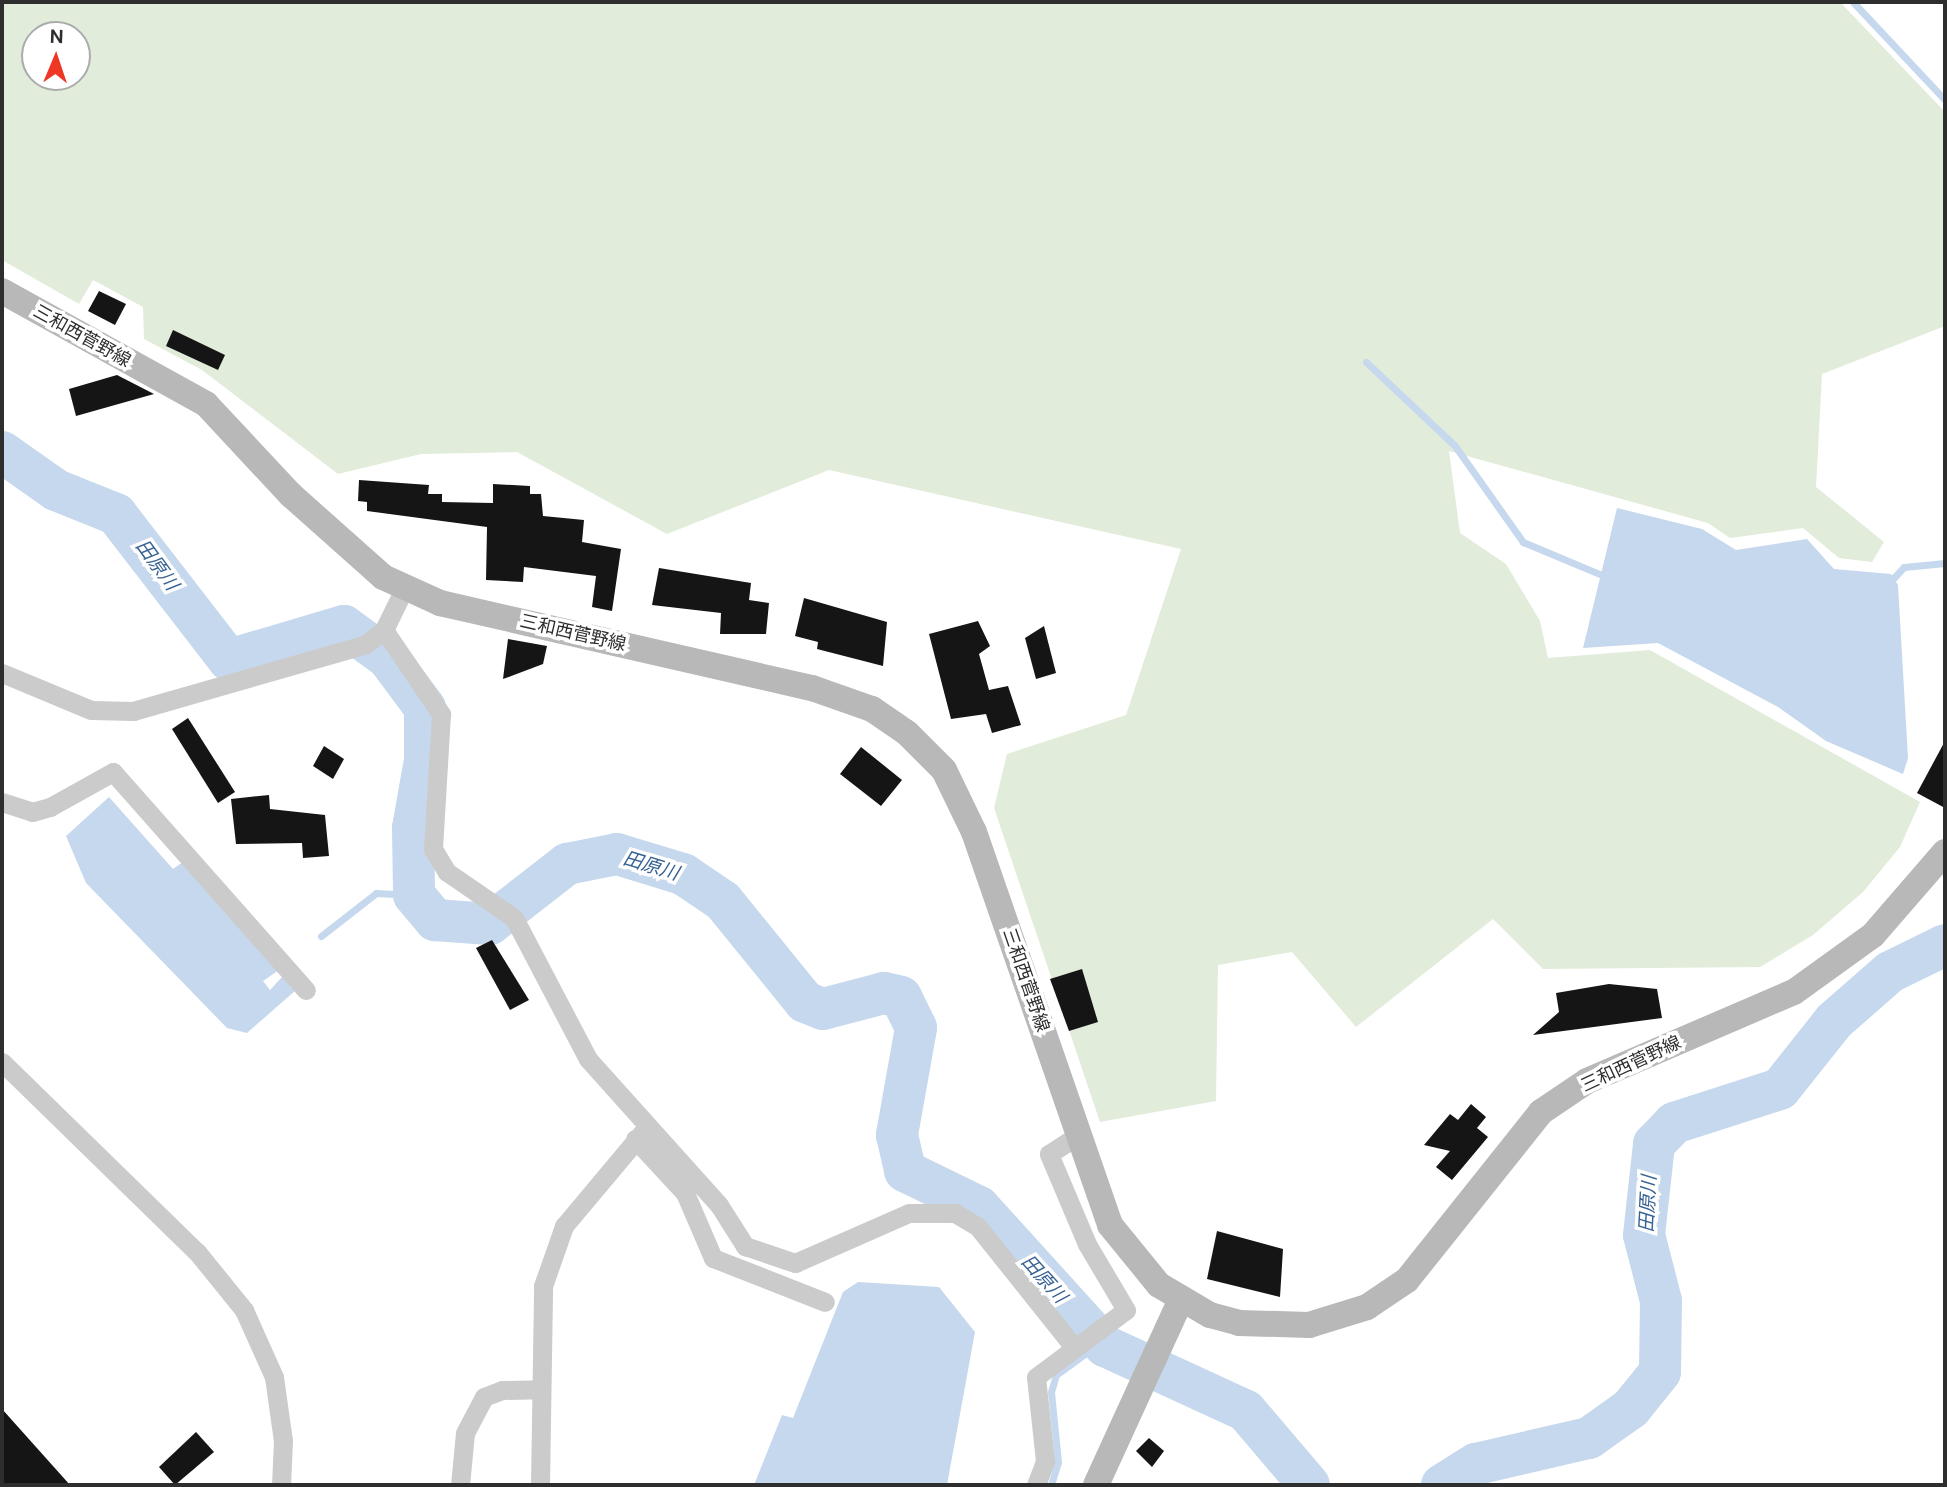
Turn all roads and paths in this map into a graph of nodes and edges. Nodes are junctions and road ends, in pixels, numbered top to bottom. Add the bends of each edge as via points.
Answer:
1 (2, 291) edge
2 (405, 587) junction
3 (376, 637) junction
4 (2, 673) edge
5 (2, 802) edge
6 (1945, 852) edge
7 (306, 990) dead end
8 (2, 1062) edge
9 (641, 1133) junction
10 (1077, 1136) junction
11 (1181, 1299) junction
12 (825, 1302) dead end
13 (1076, 1344) junction
14 (541, 1389) junction
15 (281, 1485) edge
16 (460, 1485) edge
17 (540, 1485) edge
18 (1036, 1485) edge
19 (1096, 1485) edge

1 - 2 main road, 三和西菅野線 via 206,404 366,566
2 - 3 street
2 - 10 main road, 三和西菅野線 via 440,603 812,688 872,709 908,733 944,770 974,832
3 - 4 street via 133,711 92,710
3 - 9 street via 441,714 433,849 447,873 500,904 514,918 583,1051
5 - 7 street via 41,809 113,772
6 - 11 main road, 三和西菅野線 via 1873,935 1804,985 1587,1081 1541,1112 1407,1280 1367,1307 1310,1325 1273,1328 1210,1315
8 - 15 street via 197,1252 244,1310 274,1377 283,1441
9 - 12 street via 685,1194 713,1258
9 - 13 street via 719,1205 745,1245 770,1259 795,1263 824,1254 909,1213 955,1213 978,1227
9 - 14 street via 564,1226 544,1286
10 - 11 main road, 三和西菅野線 via 1110,1226 1139,1266
10 - 13 street via 1049,1154 1087,1244 1126,1310
11 - 19 main road
13 - 18 street via 1036,1377 1045,1461
14 - 16 street via 502,1390 484,1397 465,1433
14 - 17 street

